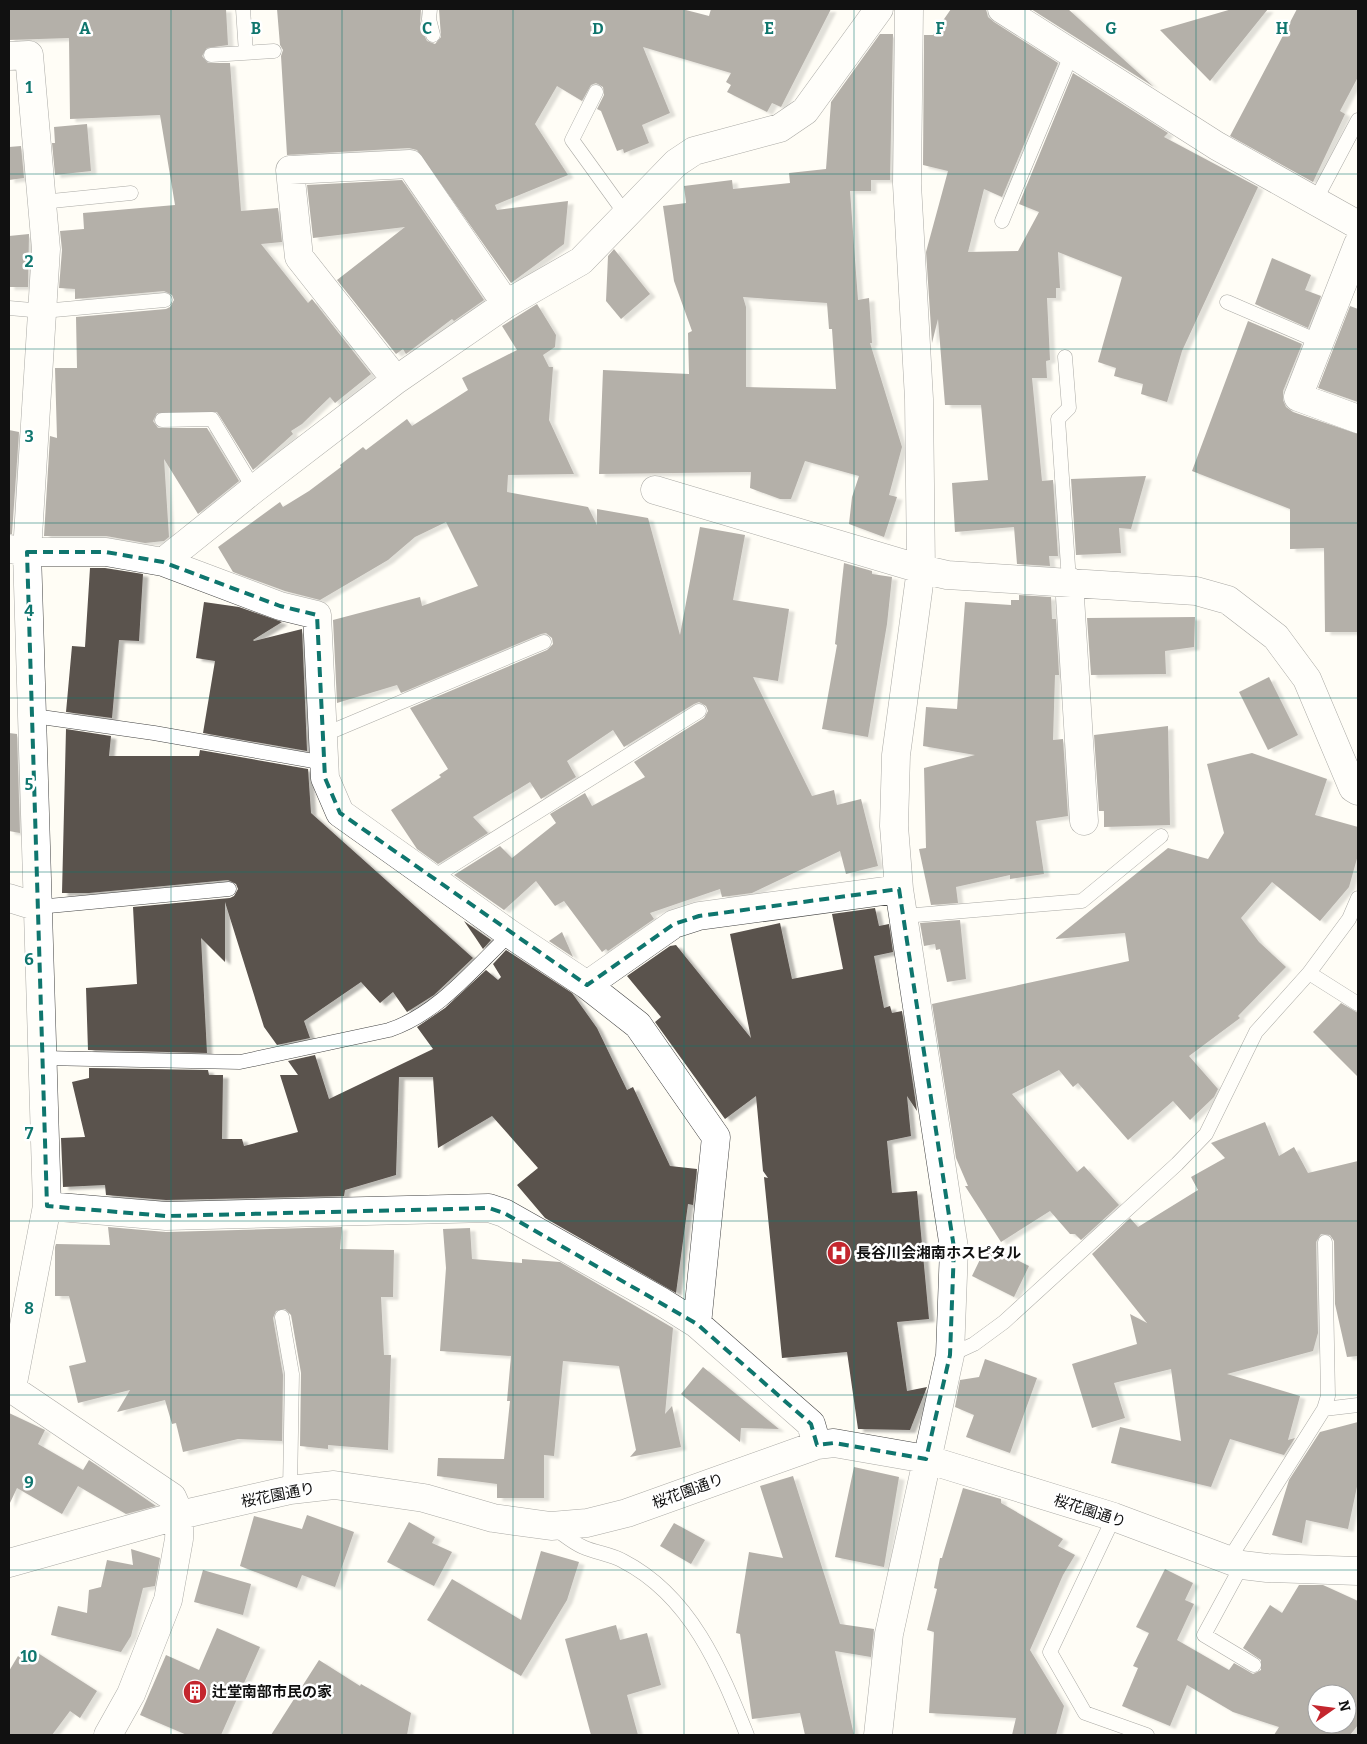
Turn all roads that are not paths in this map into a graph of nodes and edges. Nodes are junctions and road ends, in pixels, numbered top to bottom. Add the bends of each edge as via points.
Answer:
1 (243, 9) edge
2 (430, 9) edge
3 (879, 9) edge
4 (909, 9) edge
5 (1002, 9) edge
6 (433, 35) dead end
7 (274, 51) dead end
8 (246, 53) junction
9 (1072, 53) junction
10 (212, 55) dead end
11 (9, 56) edge
12 (596, 92) dead end
13 (1358, 120) edge
14 (132, 193) dead end
15 (1315, 201) junction
16 (42, 202) junction
17 (626, 216) junction
18 (1002, 221) dead end
19 (1358, 225) edge
20 (1358, 244) edge
21 (165, 300) dead end
22 (1227, 302) dead end
23 (506, 304) junction
24 (9, 308) edge
25 (43, 311) junction
26 (1320, 342) junction
27 (1065, 357) dead end
28 (396, 380) junction
29 (1358, 419) edge
30 (162, 420) dead end
31 (254, 489) junction
32 (655, 490) dead end
33 (18, 550) edge
34 (163, 562) junction
35 (921, 569) junction
36 (1069, 581) junction
37 (544, 642) dead end
38 (699, 711) dead end
39 (34, 716) junction
40 (323, 735) junction
41 (324, 763) junction
42 (1358, 791) edge
43 (1084, 821) dead end
44 (1161, 836) dead end
45 (432, 878) junction
46 (229, 889) dead end
47 (899, 889) junction
48 (9, 898) edge
49 (1358, 898) edge
50 (38, 907) junction
51 (904, 916) junction
52 (510, 934) junction
53 (1309, 973) junction
54 (587, 985) junction
55 (1358, 1004) edge
56 (42, 1058) junction
57 (47, 1206) junction
58 (1324, 1242) dead end
59 (282, 1317) dead end
60 (697, 1324) junction
61 (950, 1355) junction
62 (10, 1388) edge
63 (1358, 1405) edge
64 (1324, 1409) junction
65 (817, 1445) junction
66 (926, 1459) junction
67 (290, 1490) junction
68 (180, 1515) junction
69 (1114, 1517) junction
70 (551, 1526) junction
71 (9, 1562) edge
72 (1235, 1563) junction
73 (1358, 1571) edge
74 (1254, 1665) dead end
75 (108, 1735) edge
76 (747, 1735) edge
77 (878, 1735) edge
78 (1147, 1735) edge

1 - 8 lane
2 - 6 lane
3 - 17 street via 805,111 780,128 694,151 676,163
4 - 35 street via 907,184 920,399
5 - 9 street
7 - 8 lane
8 - 10 lane
9 - 15 street via 1217,146
9 - 18 lane
11 - 16 street via 29,55
12 - 17 lane via 572,140
13 - 15 lane
14 - 16 lane
15 - 19 street
16 - 25 street via 46,249
17 - 23 street via 581,261
20 - 26 street
21 - 25 lane
22 - 26 lane
23 - 28 street
23 - 28 street via 410,164 290,170 300,257
24 - 25 lane
25 - 33 street
26 - 29 street via 1298,397
27 - 36 lane via 1069,408 1058,418
28 - 31 street
30 - 31 lane via 212,419
31 - 34 street
32 - 35 street
33 - 34 street via 106,552
33 - 39 street
34 - 40 street via 280,606 317,615
35 - 36 street via 947,575
35 - 47 street via 896,756 894,826
36 - 42 street via 1196,591 1228,600 1276,637 1307,679 1353,788
36 - 43 street
37 - 40 lane
38 - 45 lane
39 - 41 lane
39 - 50 street
40 - 41 street
41 - 45 street via 325,778 340,813
44 - 51 lane via 1082,901
45 - 52 street
46 - 50 lane
47 - 51 street
47 - 54 street via 699,916 674,924
48 - 50 street
49 - 53 lane via 1349,919
50 - 56 street
51 - 61 street via 954,1248
52 - 54 street
52 - 56 lane via 433,1007 404,1025 389,1030 240,1062
53 - 55 lane
53 - 61 lane via 1256,1032 1206,1134 1004,1322 974,1344
54 - 60 street via 638,1025 716,1137
56 - 57 street
57 - 60 street via 166,1216 489,1208 504,1213
57 - 62 street
58 - 64 lane via 1328,1396
59 - 67 lane via 292,1374
60 - 65 street via 811,1424
61 - 66 street
62 - 68 street via 172,1497
63 - 64 lane
64 - 72 lane
65 - 66 street, 桜花園通り via 834,1444
65 - 70 street, 桜花園通り via 627,1513 587,1523
66 - 69 street, 桜花園通り
66 - 77 street via 889,1634
67 - 68 street, 桜花園通り
67 - 70 street, 桜花園通り via 334,1485 424,1498 493,1518
68 - 71 street, 桜花園通り
68 - 75 street via 168,1600 131,1694
69 - 72 street, 桜花園通り
69 - 78 lane via 1050,1652 1086,1713
70 - 76 lane via 582,1547 623,1561 670,1594 698,1631
72 - 73 street, 桜花園通り via 1267,1568
72 - 74 lane via 1204,1635

